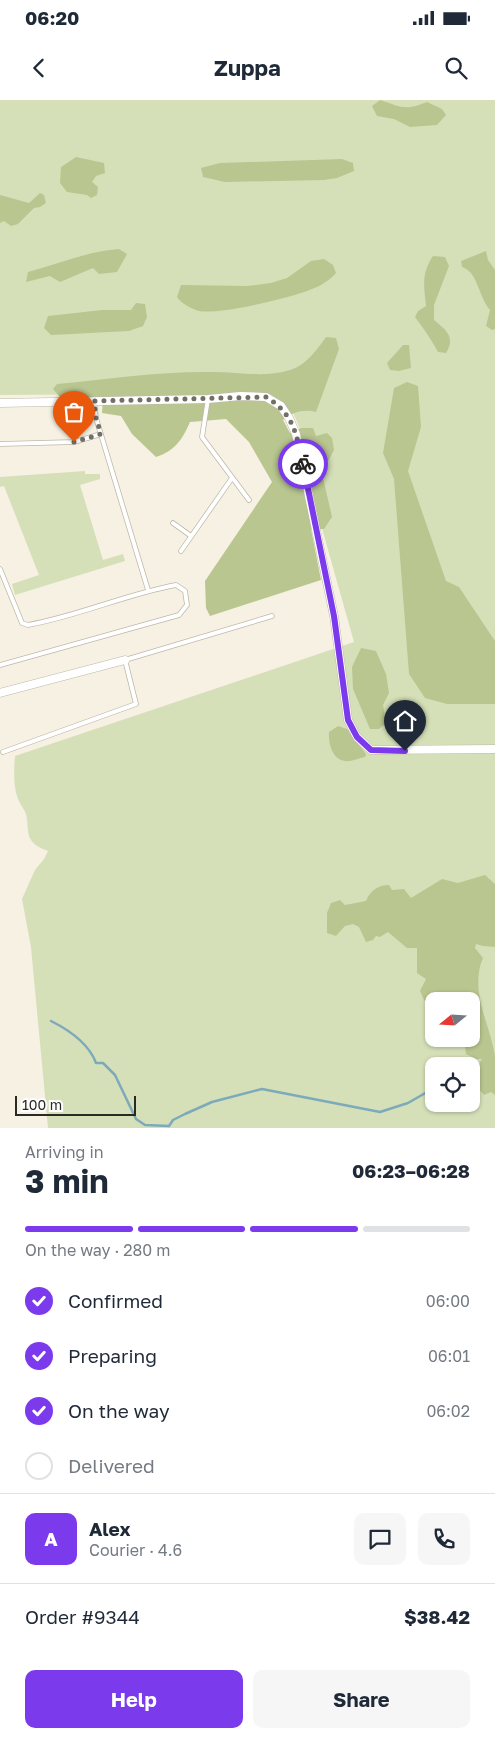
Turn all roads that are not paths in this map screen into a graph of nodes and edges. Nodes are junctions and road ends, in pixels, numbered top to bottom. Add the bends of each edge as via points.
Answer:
1 (208, 399) junction
2 (94, 401) junction
3 (0, 403) edge
4 (101, 434) junction
5 (0, 444) edge
6 (232, 478) junction
7 (249, 500) dead end
8 (173, 523) dead end
9 (191, 536) junction
10 (181, 551) dead end
11 (0, 569) edge
12 (148, 590) junction
13 (272, 616) dead end
14 (125, 660) junction
15 (0, 665) edge
16 (0, 693) edge
17 (495, 749) edge
18 (3, 752) dead end

1 - 2 street
1 - 6 lane via 202,436
1 - 17 street via 266,397 281,406 289,418 298,442 334,616 348,720 357,737 371,750 379,751
2 - 3 street
2 - 4 lane
4 - 5 lane via 74,442
4 - 12 lane
6 - 7 lane
6 - 9 lane
8 - 9 lane
9 - 10 lane
11 - 12 lane via 17,615 22,623 28,625
12 - 15 lane via 176,585 185,591 187,604 179,615
13 - 14 lane
14 - 16 street
14 - 18 lane via 136,704

